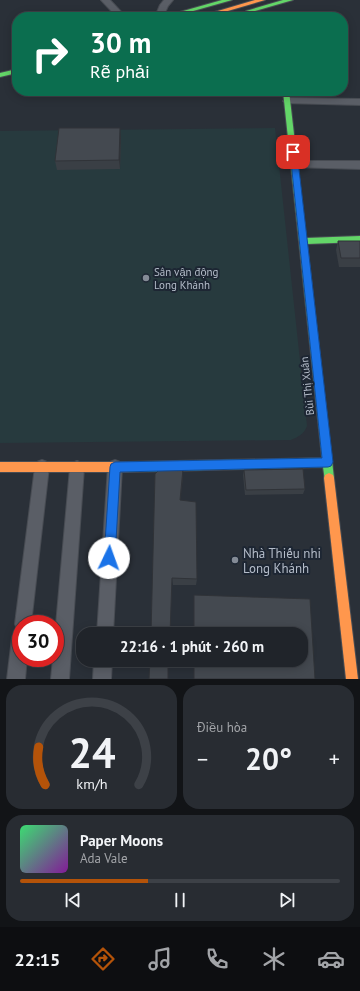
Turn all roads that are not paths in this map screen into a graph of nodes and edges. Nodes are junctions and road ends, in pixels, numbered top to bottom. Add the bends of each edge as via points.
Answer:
1 (105, 0) edge
2 (169, 0) edge
3 (229, 0) edge
4 (262, 0) edge
5 (290, 0) edge
6 (117, 12) edge
7 (161, 12) edge
8 (184, 12) edge
9 (218, 12) edge
10 (260, 12) edge
11 (12, 64) edge
12 (0, 67) edge
13 (12, 71) edge
14 (0, 75) edge
15 (287, 96) edge
16 (360, 102) edge
17 (295, 165) junction
18 (360, 165) edge
19 (360, 240) edge
20 (303, 241) junction
21 (328, 462) junction
22 (0, 467) edge
23 (42, 467) junction
24 (115, 467) junction
25 (77, 468) junction
26 (24, 615) edge
27 (105, 627) edge
28 (17, 667) edge
29 (103, 667) edge
30 (16, 679) edge
31 (60, 679) edge
32 (102, 679) edge
33 (352, 679) edge

1 - 6 street
2 - 7 street
3 - 8 main road
4 - 9 main road
5 - 10 main road
11 - 12 main road
13 - 14 main road
15 - 16 street
15 - 17 main road, Bùi Thị Xuân
17 - 18 street
17 - 20 main road, Bùi Thị Xuân
19 - 20 main road
20 - 21 main road, Bùi Thị Xuân
21 - 24 main road
21 - 33 main road, Bùi Thị Xuân
22 - 23 main road
23 - 25 main road
23 - 26 street
24 - 25 main road
24 - 27 street
25 - 31 street
28 - 30 street
29 - 32 street

